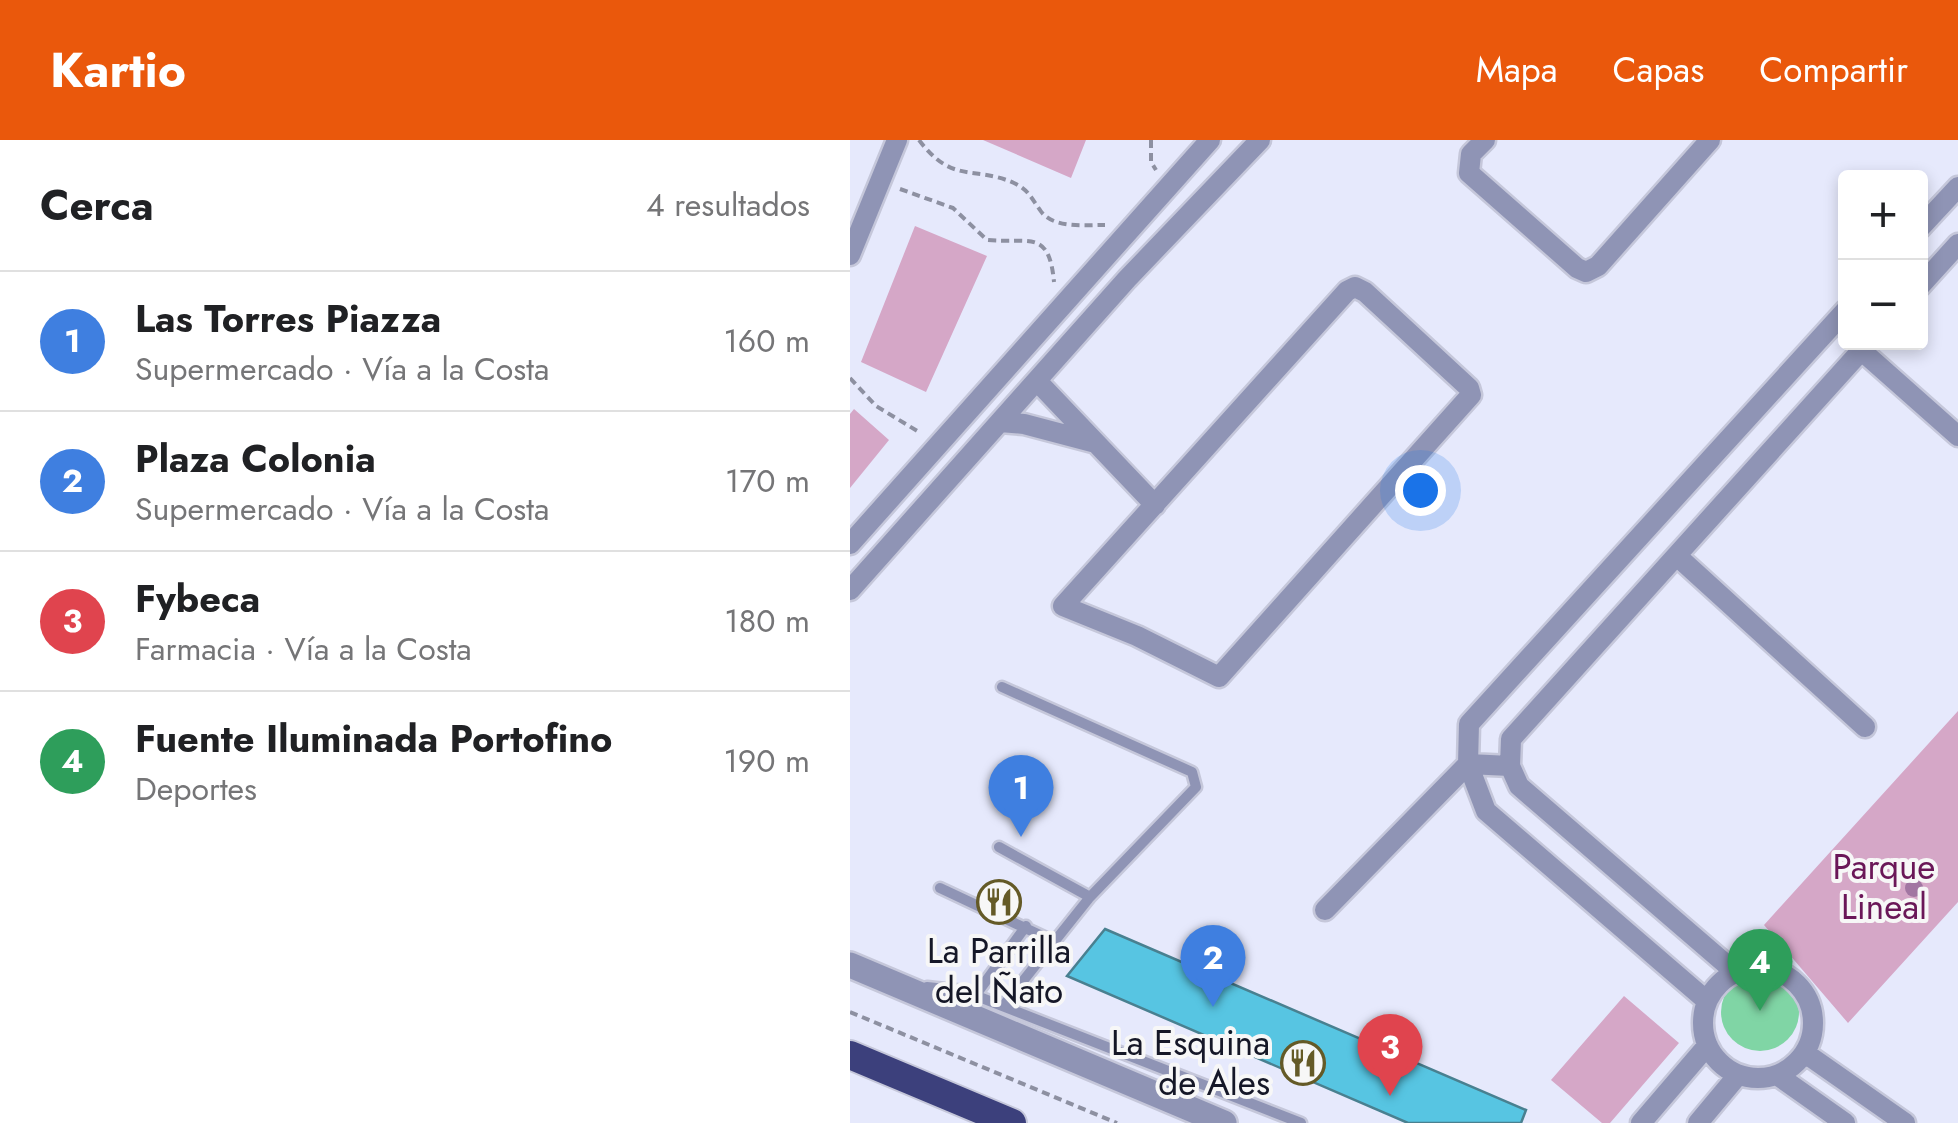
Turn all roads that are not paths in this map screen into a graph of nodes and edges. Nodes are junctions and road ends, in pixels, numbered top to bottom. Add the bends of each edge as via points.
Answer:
1 (897, 140) edge
2 (1210, 140) edge
3 (1260, 140) edge
4 (1486, 140) edge
5 (1710, 140) edge
6 (1958, 186) edge
7 (1928, 220) edge
8 (1928, 227) edge
9 (1956, 246) edge
10 (850, 255) edge
11 (1928, 277) edge
12 (1838, 319) edge
13 (1042, 328) junction
14 (1066, 348) junction
15 (1862, 350) edge
16 (1870, 350) edge
17 (1036, 381) junction
18 (1000, 422) junction
19 (1958, 436) edge
20 (1098, 444) junction
21 (1154, 504) junction
22 (850, 544) edge
23 (1676, 556) junction
24 (850, 590) edge
25 (1002, 687) dead end
26 (1864, 727) dead end
27 (1468, 764) junction
28 (1510, 766) junction
29 (999, 847) dead end
30 (940, 888) dead end
31 (1090, 898) junction
32 (1325, 910) dead end
33 (1026, 926) junction
34 (1055, 942) junction
35 (850, 965) edge
36 (1736, 972) junction
37 (890, 983) junction
38 (976, 996) junction
39 (1707, 1001) junction
40 (1003, 1006) junction
41 (1707, 1046) junction
42 (1805, 1052) junction
43 (850, 1054) edge
44 (1738, 1075) junction
45 (1777, 1075) junction
46 (1647, 1121) edge
47 (1012, 1123) edge
48 (1224, 1123) edge
49 (1301, 1123) edge
50 (1698, 1123) edge
51 (1845, 1123) edge
52 (1906, 1123) edge

1 - 10 street
2 - 13 street
3 - 14 street
4 - 5 street via 1472,154 1469,173 1584,272 1598,266
6 - 7 street
8 - 9 street
9 - 11 street
12 - 27 street via 1469,724
13 - 14 street
13 - 22 street
14 - 17 street
15 - 23 street
16 - 19 street
17 - 18 street
17 - 20 street
18 - 20 street
18 - 24 street
20 - 21 street
21 - 21 street via 1064,606 1219,677 1471,390 1365,292 1351,288
23 - 26 street
23 - 28 street via 1511,739
25 - 31 lane via 1195,776 1196,788
27 - 28 street
27 - 32 street
27 - 39 street via 1486,811
28 - 36 street via 1520,786
29 - 31 lane
30 - 33 lane
31 - 34 lane
33 - 34 lane
33 - 38 lane
34 - 40 lane
35 - 37 street
36 - 39 street
36 - 42 street via 1770,969 1800,987 1814,1019
37 - 38 lane
37 - 48 street
38 - 40 lane
39 - 41 street
40 - 49 lane
41 - 44 street
41 - 46 street
42 - 45 street
42 - 52 street
43 - 47 highway
44 - 45 street
44 - 50 street
45 - 51 street

